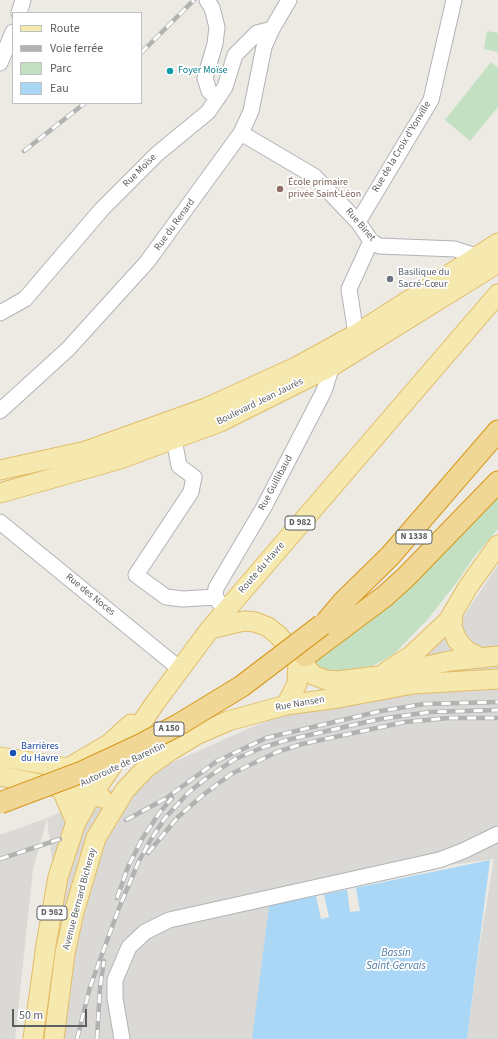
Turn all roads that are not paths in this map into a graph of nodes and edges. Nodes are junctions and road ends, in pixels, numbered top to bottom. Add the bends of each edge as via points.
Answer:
1 (24, 0) edge
2 (207, 0) edge
3 (288, 0) edge
4 (454, 0) edge
5 (19, 12) edge
6 (272, 29) junction
7 (12, 34) edge
8 (0, 63) edge
9 (218, 98) junction
10 (242, 134) junction
11 (358, 222) junction
12 (371, 241) junction
13 (498, 243) edge
14 (476, 256) junction
15 (498, 262) edge
16 (498, 294) edge
17 (0, 313) edge
18 (360, 341) junction
19 (332, 366) junction
20 (0, 411) edge
21 (498, 431) edge
22 (174, 440) junction
23 (498, 450) edge
24 (498, 468) edge
25 (0, 470) edge
26 (498, 482) edge
27 (0, 494) edge
28 (0, 522) edge
29 (498, 545) edge
30 (220, 604) junction
31 (453, 614) junction
32 (329, 625) junction
33 (210, 629) junction
34 (490, 657) edge
35 (302, 658) junction
36 (180, 669) junction
37 (378, 676) junction
38 (498, 679) edge
39 (338, 698) junction
40 (155, 703) junction
41 (286, 705) junction
42 (0, 757) edge
43 (68, 768) junction
44 (0, 776) edge
45 (97, 786) junction
46 (61, 788) junction
47 (120, 798) junction
48 (0, 803) edge
49 (0, 817) edge
50 (76, 822) junction
51 (498, 834) edge
52 (33, 1039) edge
53 (54, 1039) edge
54 (122, 1039) edge

1 - 5 street
2 - 9 street via 217,27 216,44 205,78 209,91
3 - 6 street, Rue du Renard
4 - 11 street, Rue de la Croix d'Yonville via 430,100
6 - 9 street, Rue Moïse via 257,33 235,55 225,87
6 - 10 street, Rue du Renard via 264,47 251,111
7 - 8 street
9 - 17 street, Rue Moïse via 208,112 157,154 102,209 25,299
10 - 11 street, Rue Binet via 314,176
10 - 20 street, Rue du Renard via 147,262 68,349
11 - 12 street, Rue Binet
12 - 14 street, Rue Binet via 378,246 455,249
12 - 18 street via 349,289
13 - 14 main road, Boulevard Jean Jaurès
14 - 18 main road, Boulevard Jean Jaurès
15 - 18 main road, Boulevard Jean Jaurès
16 - 30 main road, Route du Havre / D 982
18 - 19 main road, Boulevard Jean Jaurès
18 - 25 main road, Boulevard Jean Jaurès via 206,408 86,451
19 - 22 main road, Boulevard Jean Jaurès via 220,422
19 - 30 street, Rue Guillibaud via 324,391 264,507 216,588
21 - 32 highway, A 150 via 390,556 343,602
22 - 27 main road, Boulevard Jean Jaurès via 120,459
22 - 30 street via 179,466 194,477 191,492 136,575 166,597
23 - 32 highway, N 1338 via 466,479 385,569
24 - 32 highway, A 150 via 375,596
26 - 32 highway via 385,596
28 - 36 street, Rue des Noces
29 - 31 main road via 477,573
30 - 33 main road, Route du Havre / D 982
31 - 34 main road via 452,627 457,640 467,651
31 - 37 main road via 412,655
32 - 35 highway, Autoroute de Barentin / A 150
32 - 48 highway, Autoroute de Barentin / A 150, bridge via 242,686 178,725 82,772
33 - 35 main road, Rue Nansen via 244,621 254,622 268,627
33 - 36 main road, Route du Havre / D 982
34 - 37 main road, Rue Nansen via 450,661
35 - 37 main road, Rue Nansen via 312,674 326,680
35 - 41 main road via 297,684
35 - 49 highway, Autoroute de Barentin / A 150 via 259,692 155,752 90,782
36 - 40 main road, Route du Havre / D 982
37 - 39 main road
38 - 39 main road, Rue Nansen via 412,684
39 - 41 main road, Rue Nansen
40 - 43 main road via 109,744
40 - 45 main road, Route du Havre / D 982
41 - 47 main road, Rue Nansen via 228,721 198,734 146,768
42 - 43 main road
43 - 45 main road
44 - 46 main road
45 - 46 main road
45 - 47 main road
45 - 50 main road, D 982
46 - 50 main road
47 - 53 main road, Avenue Bernard Bicheray / D 982 via 96,838 74,912 65,953
50 - 52 main road, D 982 via 58,877
51 - 54 street via 439,860 169,920 145,932 129,947 115,980 114,998

